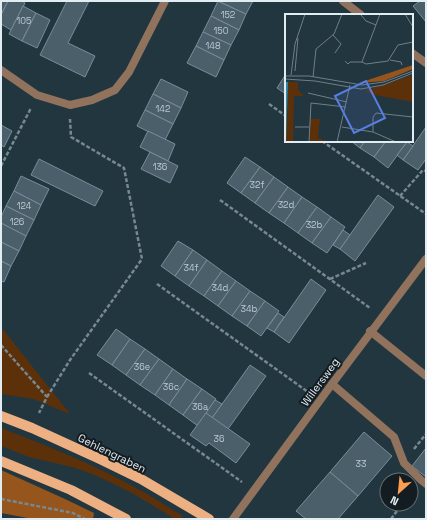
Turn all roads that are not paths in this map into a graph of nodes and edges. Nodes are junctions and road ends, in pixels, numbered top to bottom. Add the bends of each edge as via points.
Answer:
1 (165, 1) edge
2 (342, 1) edge
3 (360, 14) edge
4 (413, 54) edge
5 (426, 63) edge
6 (1, 70) edge
7 (426, 259) edge
8 (370, 332) junction
9 (426, 376) edge
10 (332, 384) junction
11 (1, 416) edge
12 (1, 461) edge
13 (426, 484) edge
14 (126, 519) edge
15 (209, 519) edge
16 (233, 519) edge

1 - 6 street via 129,72 115,90 92,100 70,104 37,95
2 - 3 street
4 - 5 street
7 - 8 street, Willersweg
8 - 9 street
8 - 10 street, Willersweg
10 - 13 street via 394,438 404,463
10 - 16 street, Willersweg
11 - 15 main road, Gehlengraben via 141,479
12 - 14 main road via 71,490

